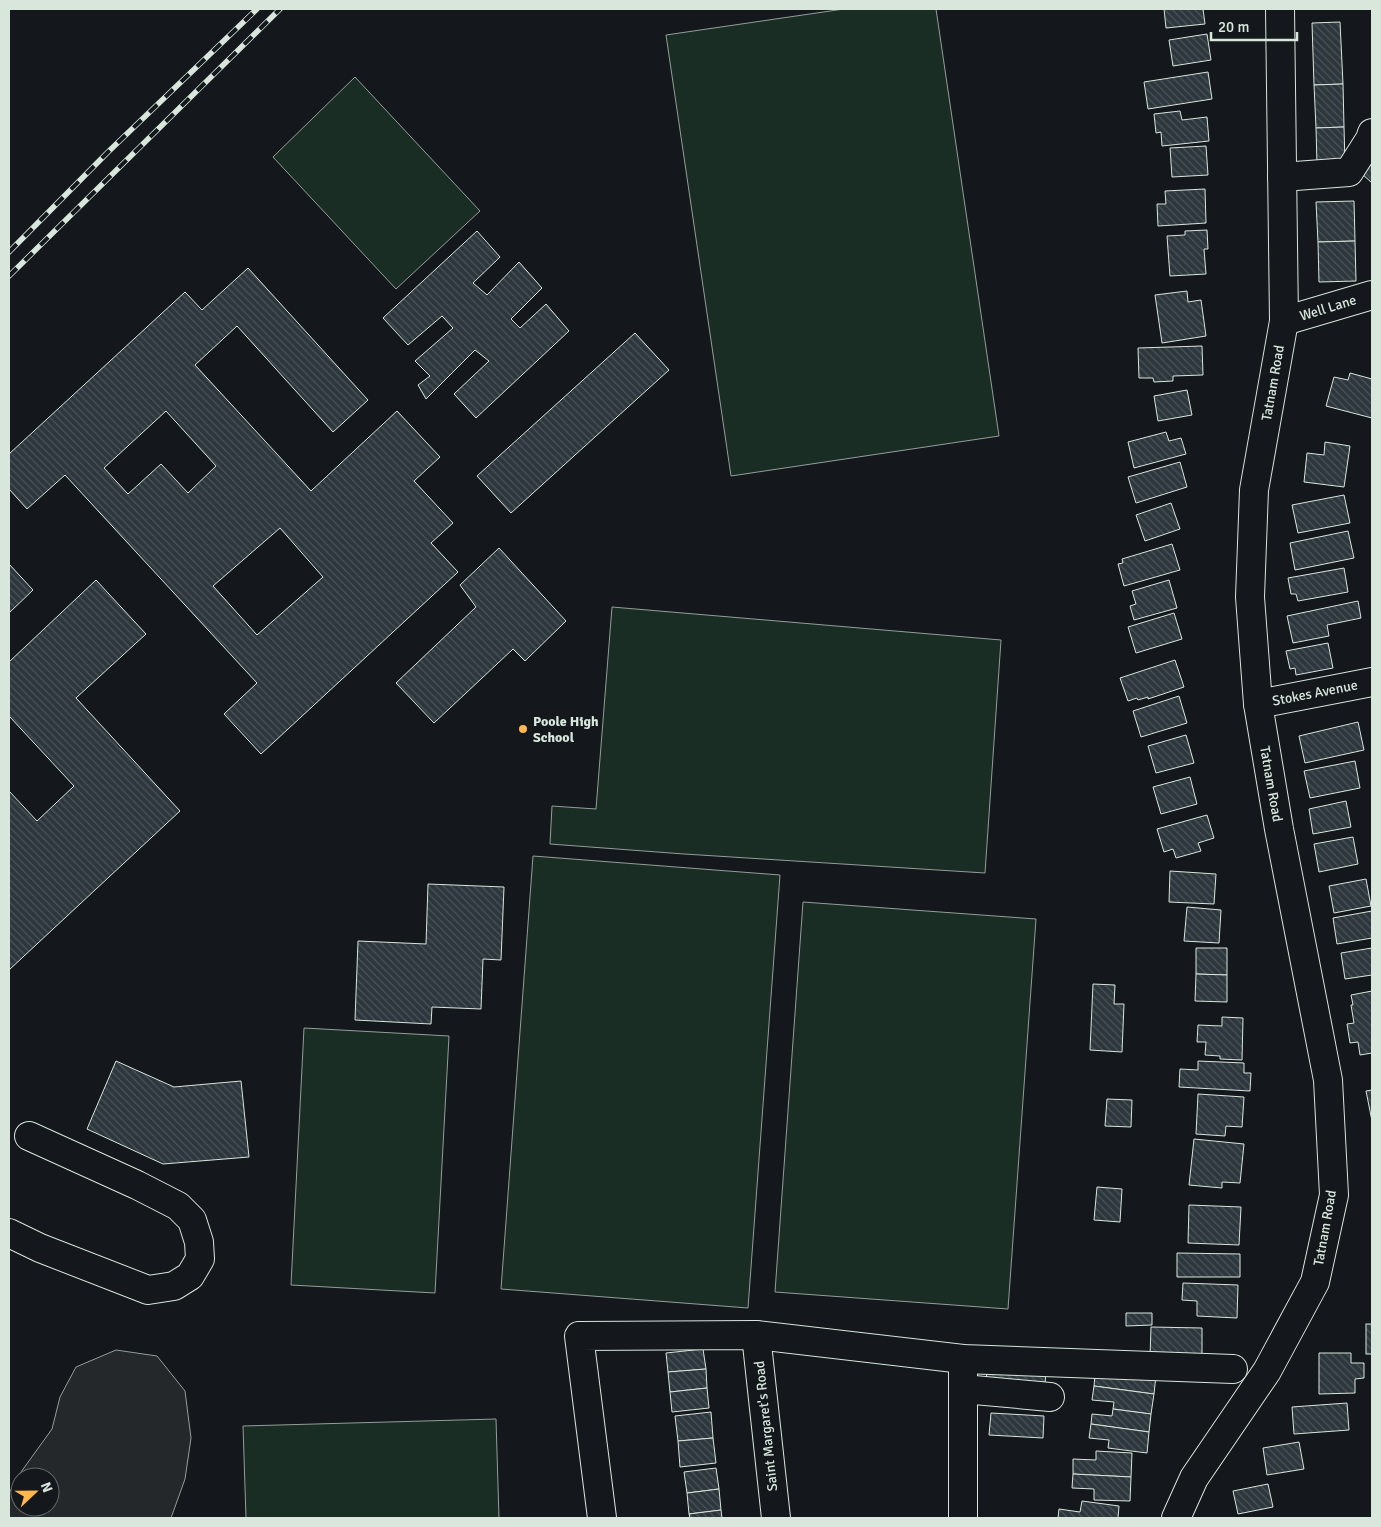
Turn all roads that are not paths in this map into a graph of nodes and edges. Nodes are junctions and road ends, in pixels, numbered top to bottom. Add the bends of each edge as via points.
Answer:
1 (1280, 9) edge
2 (1372, 133) edge
3 (1282, 177) junction
4 (1372, 295) edge
5 (1284, 322) junction
6 (1372, 682) edge
7 (1258, 704) junction
8 (29, 1136) dead end
9 (9, 1233) edge
10 (756, 1335) junction
11 (963, 1359) junction
12 (1233, 1369) dead end
13 (963, 1389) junction
14 (1050, 1397) dead end
15 (602, 1518) edge
16 (776, 1518) edge
17 (963, 1518) edge
18 (1176, 1518) edge

1 - 3 street, Tatnam Road
2 - 3 street via 1349,172
3 - 5 street, Tatnam Road
4 - 5 street, Well Lane
5 - 7 street, Tatnam Road via 1254,490 1250,597
6 - 7 street, Stokes Avenue
7 - 18 street, Tatnam Road via 1328,1080 1334,1194 1315,1282 1267,1371 1194,1478
8 - 9 street via 178,1206 192,1220 200,1259 190,1276 174,1286 148,1290
10 - 11 street
10 - 15 street via 579,1336
10 - 16 street, Saint Margaret's Road
11 - 12 street
11 - 13 street
13 - 14 street
13 - 17 street

